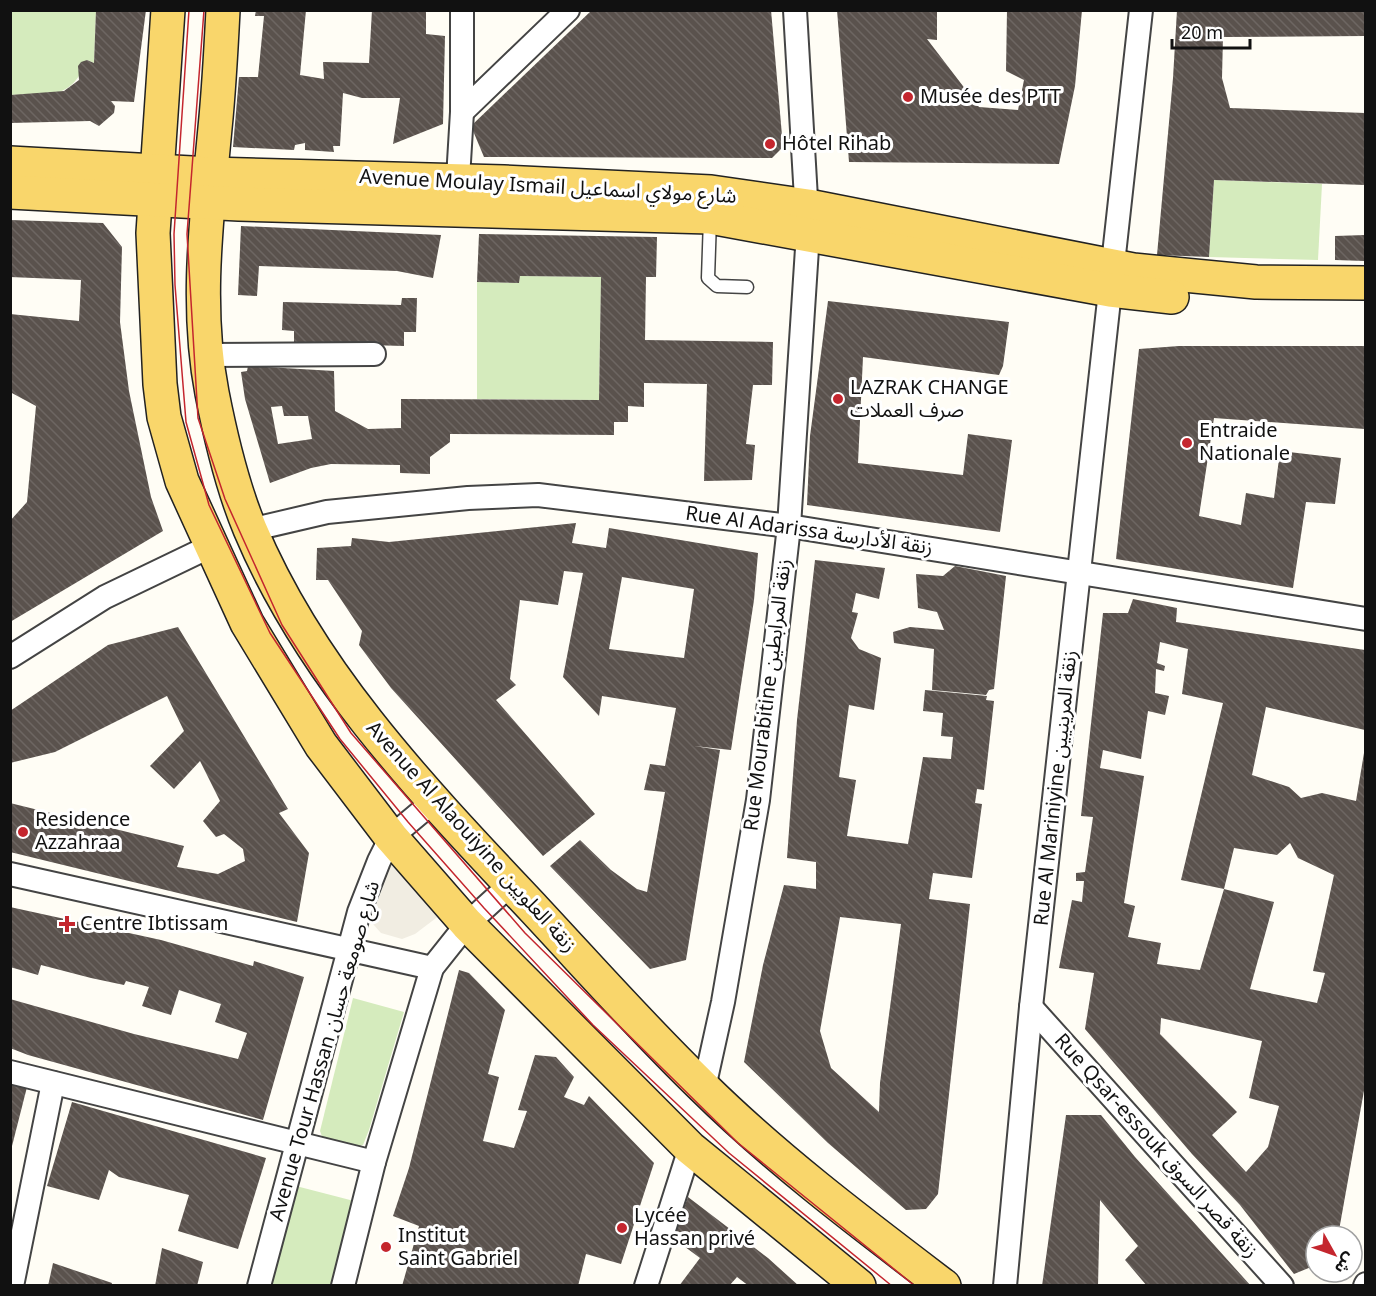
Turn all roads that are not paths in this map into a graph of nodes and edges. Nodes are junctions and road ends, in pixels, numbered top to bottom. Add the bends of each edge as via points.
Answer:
1 (168, 10) edge
2 (223, 10) edge
3 (462, 10) edge
4 (568, 10) edge
5 (795, 10) edge
6 (1141, 10) edge
7 (462, 112) junction
8 (10, 163) edge
9 (155, 186) junction
10 (208, 188) junction
11 (10, 192) edge
12 (457, 195) junction
13 (710, 204) junction
14 (808, 220) junction
15 (1111, 278) junction
16 (1365, 283) edge
17 (747, 287) dead end
18 (1365, 305) edge
19 (374, 354) dead end
20 (206, 355) junction
21 (789, 526) junction
22 (250, 530) junction
23 (212, 546) junction
24 (1080, 573) junction
25 (1365, 620) edge
26 (10, 657) edge
27 (434, 801) junction
28 (391, 837) junction
29 (10, 874) edge
30 (510, 885) junction
31 (467, 924) junction
32 (350, 948) junction
33 (432, 968) junction
34 (1031, 1007) junction
35 (10, 1072) edge
36 (53, 1083) junction
37 (704, 1088) junction
38 (299, 1144) junction
39 (690, 1148) junction
40 (374, 1162) junction
41 (12, 1286) edge
42 (260, 1286) edge
43 (343, 1286) edge
44 (646, 1286) edge
45 (860, 1286) edge
46 (944, 1286) edge
47 (1005, 1286) edge
48 (1282, 1286) edge

1 - 9 main road
2 - 10 main road, Avenue Al Alaouiyine زنقة العلويين
3 - 7 street
4 - 7 street
5 - 14 street, Rue Mourabitine زنقة المرابطين
6 - 15 street, Rue Al Mariniyine زنقة المرينيين
7 - 12 street
8 - 9 main road, Avenue Moulay Ismail شارع مولاي اسماعيل
9 - 10 main road, Avenue Moulay Ismail شارع مولاي اسماعيل
9 - 11 main road, Avenue Moulay Ismail شارع مولاي اسماعيل
9 - 23 main road via 164,417 182,481
10 - 12 main road, Avenue Moulay Ismail شارع مولاي اسماعيل
10 - 20 main road, Avenue Al Alaouiyine زنقة العلويين
12 - 13 main road, Avenue Moulay Ismail شارع مولاي اسماعيل via 635,213
13 - 14 main road, Avenue Moulay Ismail شارع مولاي اسماعيل
13 - 17 lane via 708,278 717,286
14 - 15 main road, Avenue Moulay Ismail شارع مولاي اسماعيل
14 - 21 street, Rue Mourabitine زنقة المرابطين
15 - 16 main road, Avenue Moulay Ismail شارع مولاي اسماعيل
15 - 18 main road, Avenue Moulay Ismail شارع مولاي اسماعيل via 1235,301
15 - 24 street, Rue Al Mariniyine زنقة المرينيين
19 - 20 street
20 - 22 main road, Avenue Al Alaouiyine زنقة العلويين via 227,459
21 - 22 street, Rue Al Adarissa زنقة الأدارسة via 538,495 327,512
21 - 24 street, Rue Al Adarissa زنقة الأدارسة
21 - 37 street, Rue Mourabitine زنقة المرابطين via 758,800
22 - 27 main road, Avenue Al Alaouiyine زنقة العلويين via 332,677
23 - 26 street via 105,597
23 - 28 main road via 247,623 321,745
24 - 25 street, Rue Al Adarissa زنقة الأدارسة
24 - 34 street, Rue Al Mariniyine زنقة المرينيين
27 - 28 street, Avenue Tour Hassan شارع صومعة حسان
27 - 30 main road, Avenue Al Alaouiyine زنقة العلويين
28 - 31 main road
28 - 32 street, Avenue Tour Hassan شارع صومعة حسان via 359,912
29 - 32 street
30 - 31 street
30 - 37 main road, Avenue Al Alaouiyine زنقة العلويين
31 - 33 street
31 - 39 main road
32 - 33 street
32 - 38 street, Avenue Tour Hassan شارع صومعة حسان
33 - 40 street
34 - 47 street, Rue Al Mariniyine زنقة المرينيين
34 - 48 street, Rue Qsar-essouk زنقة قصر السوق
35 - 36 street
36 - 38 street
36 - 41 street
37 - 46 main road, Avenue Al Alaouiyine زنقة العلويين via 861,1223
38 - 40 street
38 - 42 street, Avenue Tour Hassan شارع صومعة حسان
39 - 44 street
39 - 45 main road
40 - 43 street

